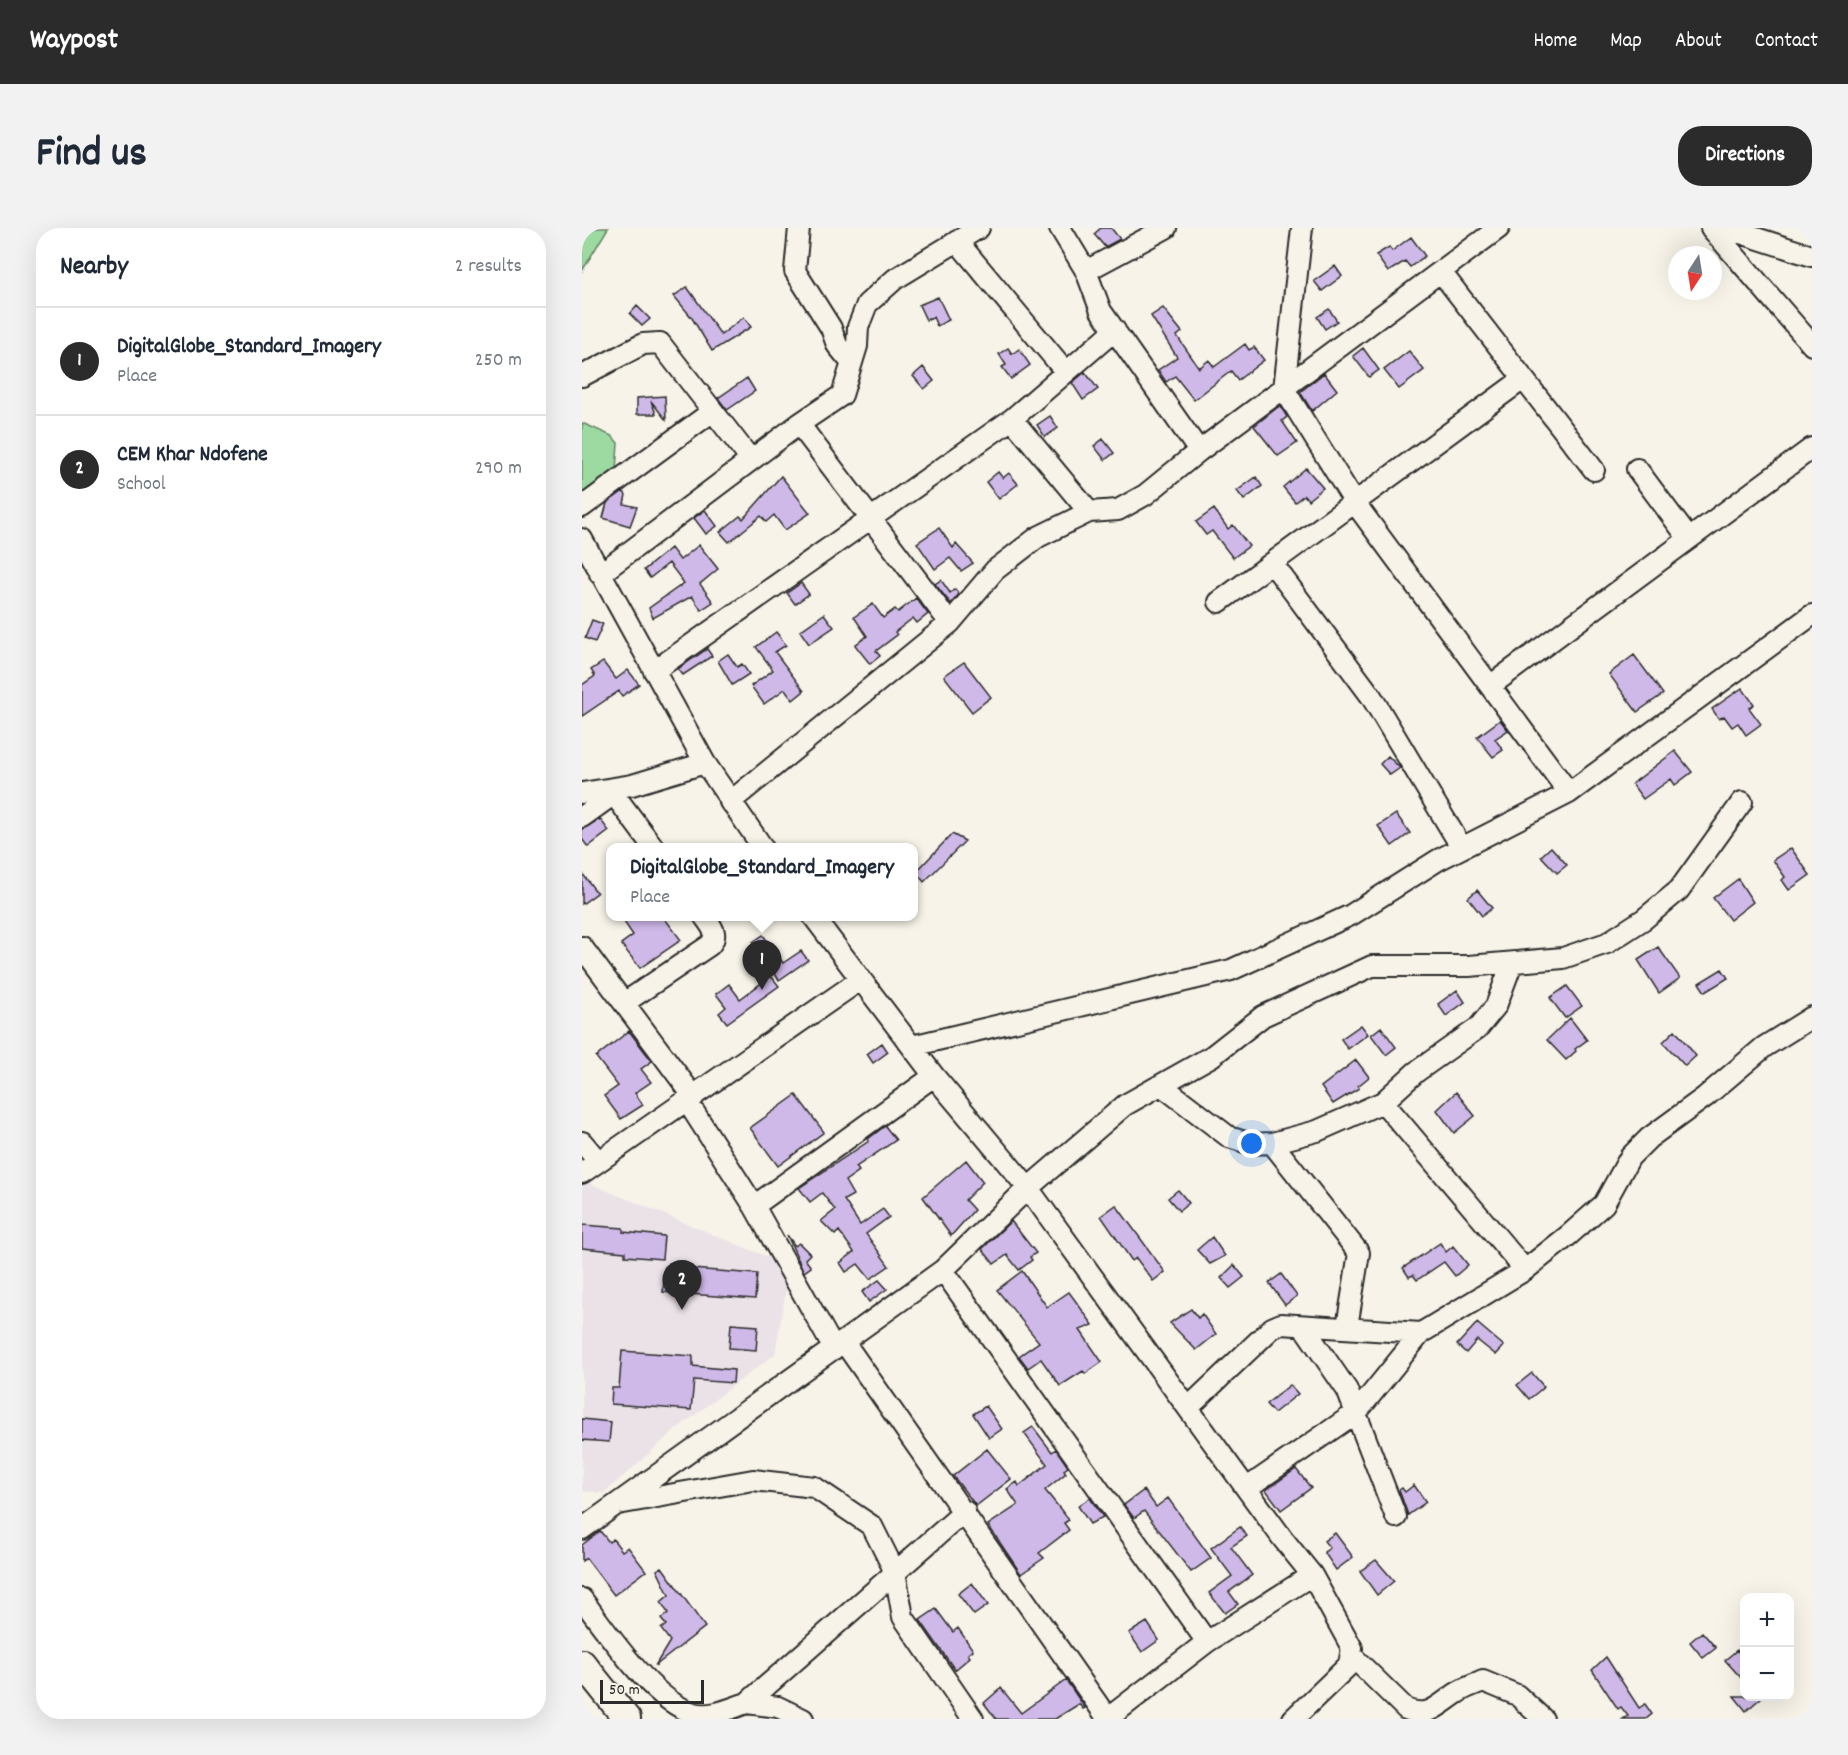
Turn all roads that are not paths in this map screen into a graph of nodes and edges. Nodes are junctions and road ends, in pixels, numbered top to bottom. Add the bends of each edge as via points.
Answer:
1 (799, 228) edge
2 (979, 228) edge
3 (1060, 228) edge
4 (1166, 228) edge
5 (1302, 228) edge
6 (1499, 228) edge
7 (1711, 228) edge
8 (1725, 228) edge
9 (957, 240) junction
10 (1812, 256) edge
11 (1086, 271) junction
12 (1441, 272) junction
13 (1115, 330) junction
14 (1812, 345) edge
15 (851, 362) junction
16 (1066, 372) junction
17 (582, 376) edge
18 (1523, 379) junction
19 (1284, 389) junction
20 (713, 411) junction
21 (1012, 419) junction
22 (800, 424) junction
23 (1812, 448) edge
24 (1199, 451) junction
25 (751, 460) junction
26 (1637, 469) dead end
27 (1594, 470) dead end
28 (1355, 503) junction
29 (582, 507) edge
30 (1089, 512) junction
31 (871, 519) junction
32 (582, 539) edge
33 (1689, 539) junction
34 (1272, 563) junction
35 (591, 568) edge
36 (1219, 602) dead end
37 (1812, 615) edge
38 (950, 623) junction
39 (654, 672) junction
40 (1490, 686) junction
41 (705, 763) junction
42 (632, 785) junction
43 (582, 793) edge
44 (613, 793) junction
45 (1569, 793) junction
46 (730, 802) junction
47 (1742, 802) dead end
48 (582, 817) edge
49 (650, 843) edge
50 (759, 843) edge
51 (1462, 848) junction
52 (707, 921) edge
53 (817, 921) edge
54 (582, 947) edge
55 (1512, 963) junction
56 (860, 980) junction
57 (624, 1003) junction
58 (1812, 1017) edge
59 (912, 1046) junction
60 (934, 1076) junction
61 (1161, 1085) junction
62 (690, 1099) junction
63 (1383, 1102) junction
64 (582, 1142) edge
65 (1272, 1143) junction
66 (590, 1167) edge
67 (1028, 1188) junction
68 (754, 1206) junction
69 (943, 1270) junction
70 (1525, 1270) junction
71 (1303, 1326) junction
72 (1347, 1327) junction
73 (1421, 1333) junction
74 (839, 1345) junction
75 (1189, 1407) junction
76 (1357, 1412) junction
77 (1247, 1488) junction
78 (613, 1504) junction
79 (965, 1511) junction
80 (1396, 1517) dead end
81 (582, 1529) edge
82 (895, 1572) junction
83 (1312, 1575) junction
84 (582, 1599) edge
85 (1207, 1642) junction
86 (1352, 1656) junction
87 (582, 1663) edge
88 (747, 1703) junction
89 (1433, 1716) edge
90 (627, 1719) edge
91 (803, 1719) edge
92 (973, 1719) edge
93 (1108, 1719) edge
94 (1293, 1719) edge
95 (1543, 1719) edge

1 - 15 street via 795,272
2 - 9 street
3 - 11 street
4 - 11 street
5 - 19 street
6 - 12 street
7 - 14 street
8 - 10 street
9 - 15 street via 895,279 867,304
9 - 16 street
11 - 13 street via 1101,311
12 - 18 street
12 - 19 street
13 - 16 street
13 - 24 street
15 - 22 street via 842,395
16 - 21 street
17 - 20 street via 643,344 660,343
18 - 27 street
18 - 28 street
19 - 24 street
19 - 28 street
20 - 25 street
20 - 29 street
21 - 30 street
21 - 31 street
22 - 25 street
22 - 31 street
23 - 33 street
24 - 30 street via 1145,495 1118,510
25 - 35 street
26 - 33 street
28 - 34 street
28 - 40 street
30 - 38 street via 1038,537 995,570
31 - 38 street
31 - 39 street
32 - 35 street
33 - 40 street
34 - 36 street
34 - 51 street via 1371,696
35 - 39 street
37 - 45 street
38 - 46 street
39 - 41 street
40 - 45 street
41 - 42 street
41 - 46 street
42 - 43 street
42 - 44 street
44 - 48 street
44 - 49 street
45 - 51 street
46 - 50 street
47 - 55 street via 1679,890 1644,919 1607,943 1563,958
51 - 59 street via 1351,915 1231,970
52 - 57 street via 714,931 710,945
53 - 56 street
54 - 57 street
55 - 61 street via 1372,966 1263,1016 1212,1056
55 - 63 street via 1496,1006 1478,1028 1416,1072
56 - 59 street
56 - 62 street
57 - 62 street
58 - 70 street via 1764,1047 1649,1138 1630,1157 1604,1204
59 - 60 street
60 - 67 street
60 - 68 street
61 - 65 street via 1229,1137 1251,1144
61 - 67 street via 1125,1105
62 - 66 street
62 - 68 street
63 - 65 street via 1317,1131
63 - 70 street
64 - 66 street
65 - 72 street via 1359,1253
67 - 69 street
67 - 75 street
68 - 74 street
69 - 74 street
69 - 85 street
70 - 73 street
71 - 72 street
71 - 75 street via 1281,1324 1272,1328
71 - 76 street via 1347,1390
72 - 73 street
73 - 76 street
74 - 78 street
74 - 79 street
75 - 77 street
76 - 77 street
76 - 80 street
77 - 83 street
78 - 81 street
78 - 82 street via 753,1480 814,1487 872,1526
79 - 82 street
79 - 93 street
82 - 88 street
82 - 92 street via 903,1617
83 - 85 street
83 - 86 street via 1352,1648
84 - 88 street via 631,1664 676,1706 712,1714
85 - 93 street
86 - 89 street via 1406,1709
86 - 94 street via 1349,1665
87 - 90 main road
88 - 91 street via 778,1707
89 - 95 street via 1458,1692 1483,1681 1517,1695

